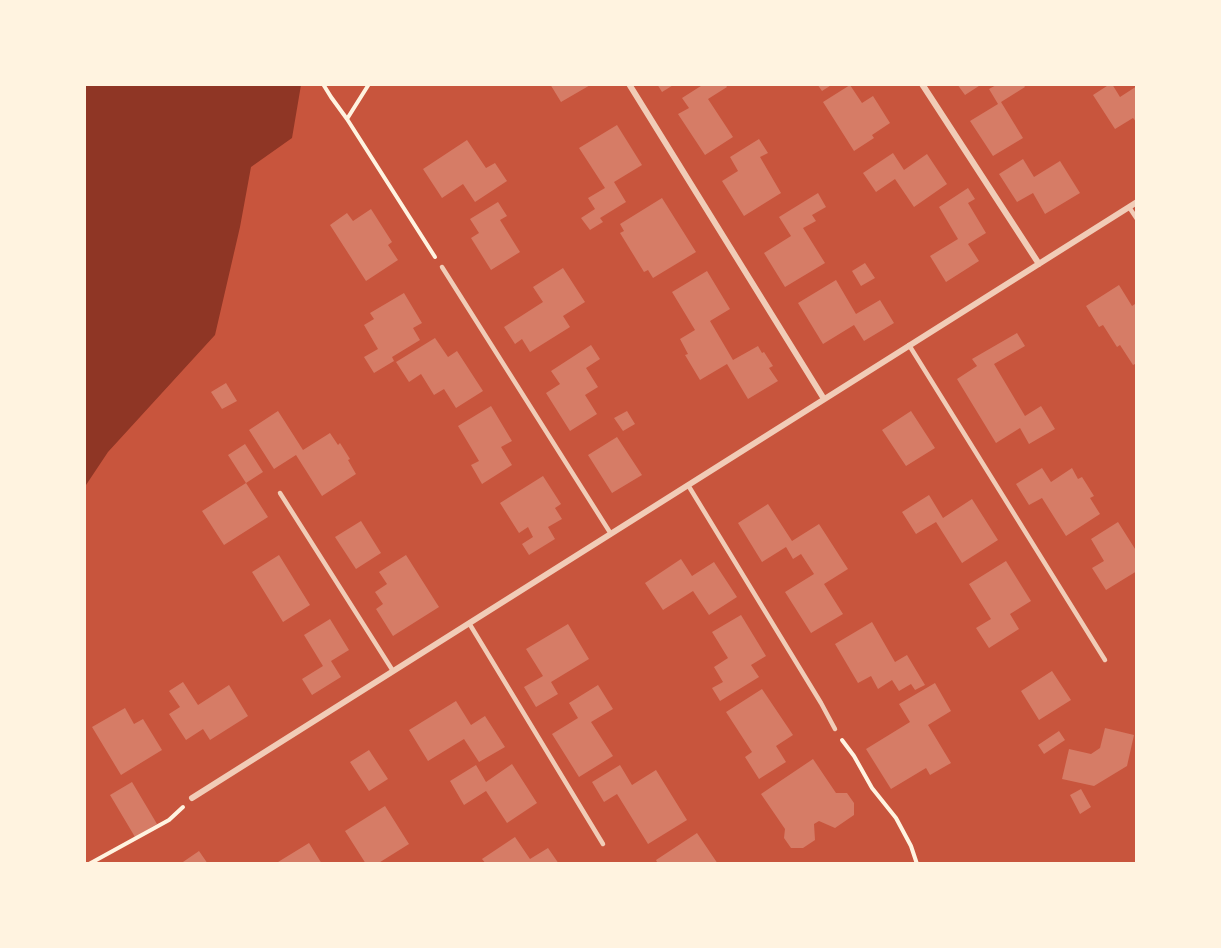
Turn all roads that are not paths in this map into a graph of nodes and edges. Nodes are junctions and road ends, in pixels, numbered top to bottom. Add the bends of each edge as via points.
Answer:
1 (629, 84) edge
2 (922, 84) edge
3 (1137, 202) edge
4 (1129, 207) junction
5 (1137, 219) edge
6 (1039, 264) junction
7 (442, 267) road end
8 (909, 345) junction
9 (824, 399) junction
10 (688, 485) junction
11 (280, 493) dead end
12 (611, 534) junction
13 (469, 623) junction
14 (1105, 660) dead end
15 (393, 671) junction
16 (835, 729) road end
17 (192, 798) road end
18 (603, 844) dead end

1 - 9 street
2 - 6 street
3 - 4 street
4 - 5 lane
4 - 6 street
6 - 8 street
7 - 12 lane
8 - 9 street
8 - 14 lane
9 - 10 street
10 - 12 street
10 - 16 lane
11 - 15 lane
12 - 13 street
13 - 15 street
13 - 18 lane
15 - 17 street

